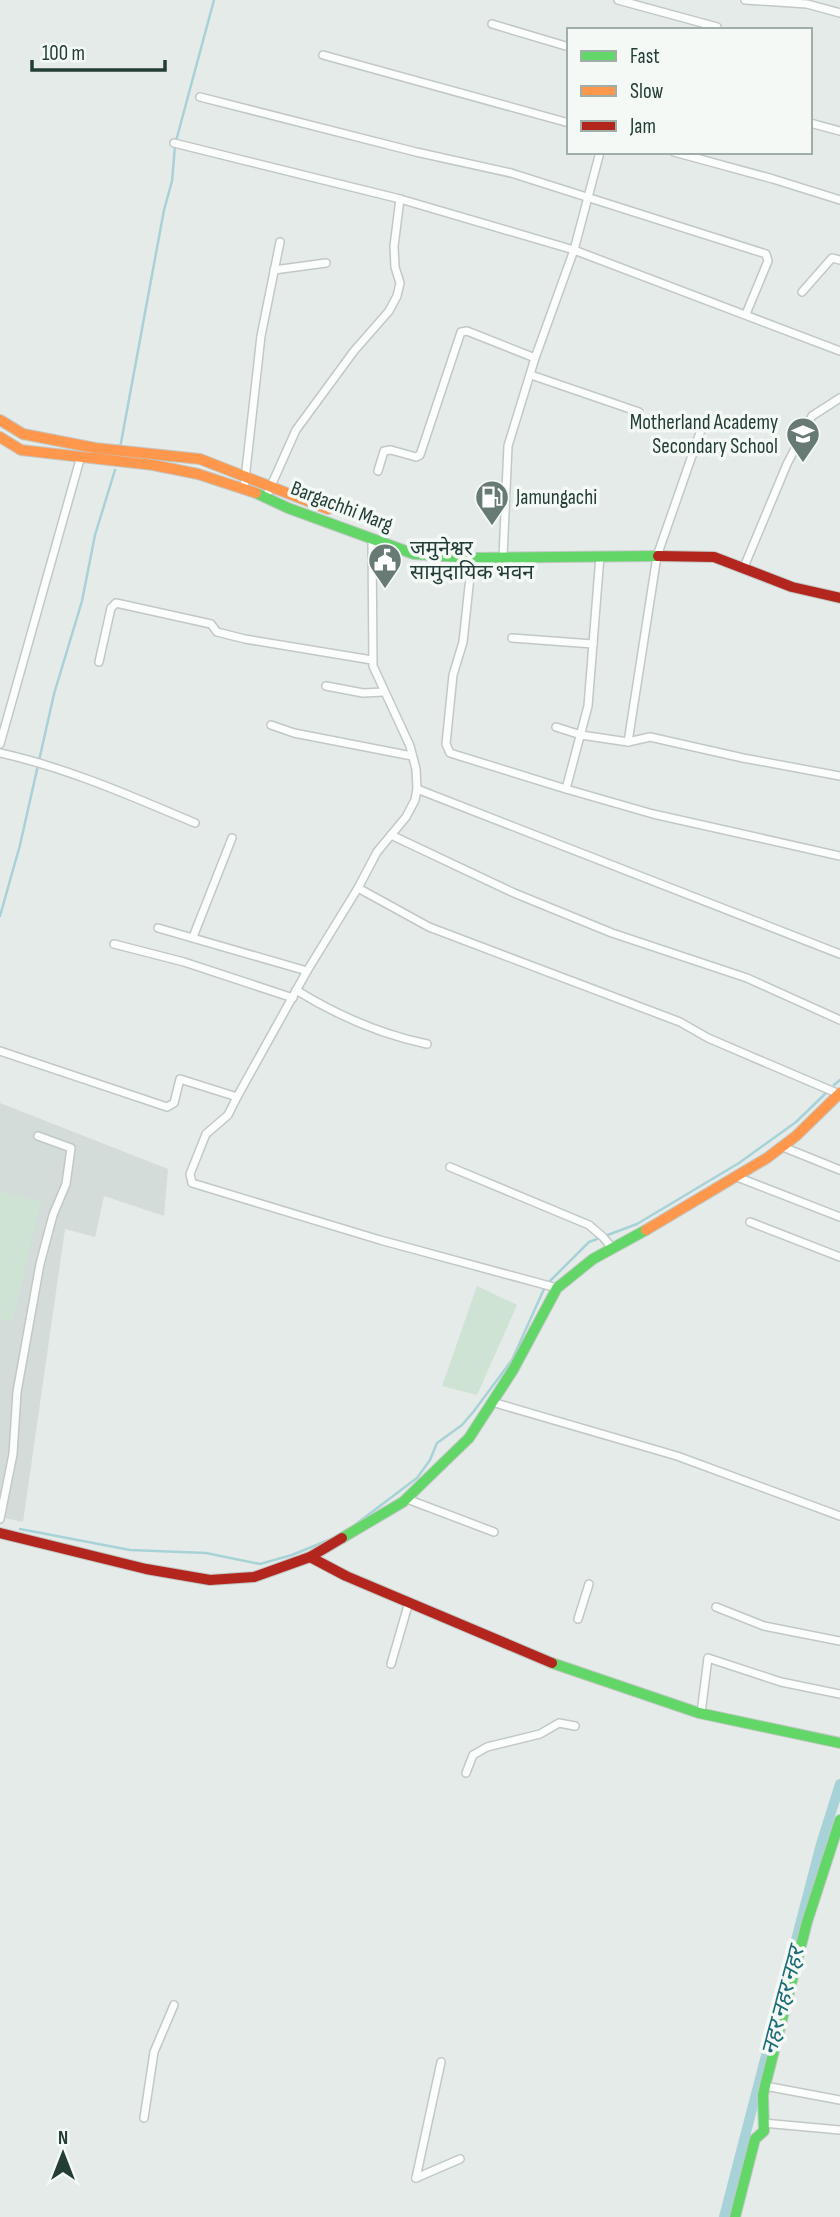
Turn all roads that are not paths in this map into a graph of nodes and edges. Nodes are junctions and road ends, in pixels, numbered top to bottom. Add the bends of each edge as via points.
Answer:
1 (618, 0) edge
2 (745, 0) edge
3 (840, 13) edge
4 (687, 19) junction
5 (492, 24) dead end
6 (717, 27) dead end
7 (684, 28) edge
8 (567, 46) edge
9 (323, 55) dead end
10 (200, 97) dead end
11 (567, 122) edge
12 (812, 124) edge
13 (840, 131) edge
14 (174, 143) dead end
15 (600, 154) edge
16 (681, 154) edge
17 (589, 197) junction
18 (400, 199) junction
19 (840, 200) edge
20 (280, 242) dead end
21 (574, 250) junction
22 (840, 260) edge
23 (326, 263) dead end
24 (274, 270) junction
25 (802, 292) dead end
26 (746, 314) junction
27 (840, 351) edge
28 (535, 358) junction
29 (531, 375) junction
30 (840, 398) edge
31 (639, 412) dead end
32 (0, 420) edge
33 (702, 427) dead end
34 (0, 437) edge
35 (81, 456) junction
36 (378, 471) dead end
37 (245, 475) junction
38 (271, 485) junction
39 (244, 488) junction
40 (266, 497) junction
41 (328, 509) dead end
42 (372, 539) junction
43 (657, 555) junction
44 (600, 556) junction
45 (503, 557) junction
46 (472, 558) junction
47 (744, 567) junction
48 (840, 598) edge
49 (512, 638) dead end
50 (593, 644) junction
51 (372, 660) junction
52 (99, 662) dead end
53 (326, 686) dead end
54 (384, 692) junction
55 (271, 725) dead end
56 (556, 727) dead end
57 (581, 735) junction
58 (628, 742) junction
59 (0, 744) edge
60 (0, 753) edge
61 (412, 755) junction
62 (840, 776) edge
63 (417, 789) junction
64 (566, 789) junction
65 (195, 823) dead end
66 (391, 835) junction
67 (232, 838) dead end
68 (840, 856) edge
69 (358, 888) junction
70 (158, 928) dead end
71 (193, 937) junction
72 (114, 944) dead end
73 (840, 954) edge
74 (307, 971) junction
75 (294, 994) junction
76 (840, 1020) edge
77 (427, 1044) dead end
78 (0, 1051) edge
79 (840, 1094) edge
80 (237, 1097) junction
81 (829, 1104) junction
82 (840, 1108) edge
83 (38, 1136) dead end
84 (783, 1147) junction
85 (450, 1167) dead end
86 (840, 1170) edge
87 (737, 1177) junction
88 (840, 1217) edge
89 (750, 1222) dead end
90 (612, 1248) junction
91 (840, 1257) edge
92 (557, 1288) junction
93 (492, 1402) junction
94 (407, 1499) junction
95 (840, 1516) edge
96 (0, 1519) edge
97 (494, 1532) dead end
98 (0, 1533) edge
99 (310, 1557) junction
100 (589, 1584) dead end
101 (409, 1602) junction
102 (716, 1607) dead end
103 (578, 1619) dead end
104 (840, 1641) edge
105 (391, 1664) dead end
106 (840, 1694) edge
107 (701, 1713) junction
108 (575, 1726) dead end
109 (840, 1744) edge
110 (466, 1773) dead end
111 (840, 1820) edge
112 (174, 2005) dead end
113 (441, 2062) dead end
114 (765, 2086) junction
115 (840, 2100) edge
116 (144, 2118) dead end
117 (763, 2123) junction
118 (840, 2130) edge
119 (460, 2159) dead end
120 (735, 2217) edge

1 - 4 street
2 - 3 street via 807,4
4 - 6 street
4 - 7 street
5 - 8 street
9 - 11 street
10 - 17 street via 511,173
12 - 13 street
14 - 18 street
15 - 17 street
16 - 19 street
17 - 21 street
17 - 26 street via 767,255
18 - 21 street
18 - 38 street via 394,246 400,283 397,296 296,430
20 - 24 street
21 - 26 street
21 - 28 street
22 - 25 street via 832,258
23 - 24 street
24 - 37 street via 261,336
26 - 27 street
28 - 29 street
28 - 36 street via 461,332 420,455 384,451
29 - 31 street
29 - 45 street via 508,446
30 - 47 street via 812,416
32 - 37 street via 23,434 95,448 201,459
33 - 43 street
34 - 35 street, Bargachhi Marg via 21,450
35 - 39 street, Bargachhi Marg via 176,470
35 - 59 street
37 - 38 street
37 - 39 street
38 - 40 street
38 - 41 street
39 - 40 street, Bargachhi Marg
40 - 42 street, Bargachhi Marg
42 - 46 street, Bargachhi Marg via 414,554
42 - 51 street
43 - 44 street, Bargachhi Marg
43 - 47 street, Bargachhi Marg via 714,556
43 - 58 street
44 - 45 street, Bargachhi Marg
44 - 50 street
45 - 46 street, Bargachhi Marg
46 - 64 street via 446,744 450,752
47 - 48 street, Bargachhi Marg via 792,587
49 - 50 street
50 - 57 street
51 - 52 street via 245,639 217,632 211,624 116,603
51 - 54 street
53 - 54 street
54 - 61 street
55 - 61 street
56 - 57 street
57 - 58 street
57 - 64 street
58 - 62 street via 650,737
60 - 65 street via 51,766
61 - 63 street
63 - 66 street via 411,810
63 - 73 street
64 - 68 street via 653,814
66 - 69 street
66 - 76 street via 513,893 612,933 747,978
67 - 71 street
69 - 74 street
69 - 79 street via 429,926 680,1022
70 - 71 street
71 - 74 street
72 - 75 street
74 - 75 street
75 - 77 street via 377,1031
75 - 80 street
78 - 80 street via 167,1107 174,1103 180,1079
79 - 81 street
80 - 92 street via 228,1115 206,1134 190,1174 192,1183
81 - 82 street
81 - 84 street
83 - 96 street via 71,1148 66,1184 40,1264
84 - 86 street
84 - 87 street
85 - 90 street via 589,1225
87 - 88 street
87 - 90 street
89 - 91 street
90 - 92 street via 566,1277
92 - 93 street
93 - 94 street via 468,1438
93 - 95 street via 677,1456
94 - 97 street
94 - 99 street
98 - 99 street via 210,1580 254,1577
99 - 101 street
100 - 103 street
101 - 105 street
101 - 107 street via 582,1675
102 - 104 street via 764,1626
106 - 107 street via 781,1682 708,1658
107 - 109 street
108 - 110 street via 559,1723 540,1734 487,1747 473,1755
111 - 114 street via 807,1922
112 - 116 street via 154,2052
113 - 119 street via 416,2178
114 - 115 street
114 - 117 street
117 - 118 street
117 - 120 street

